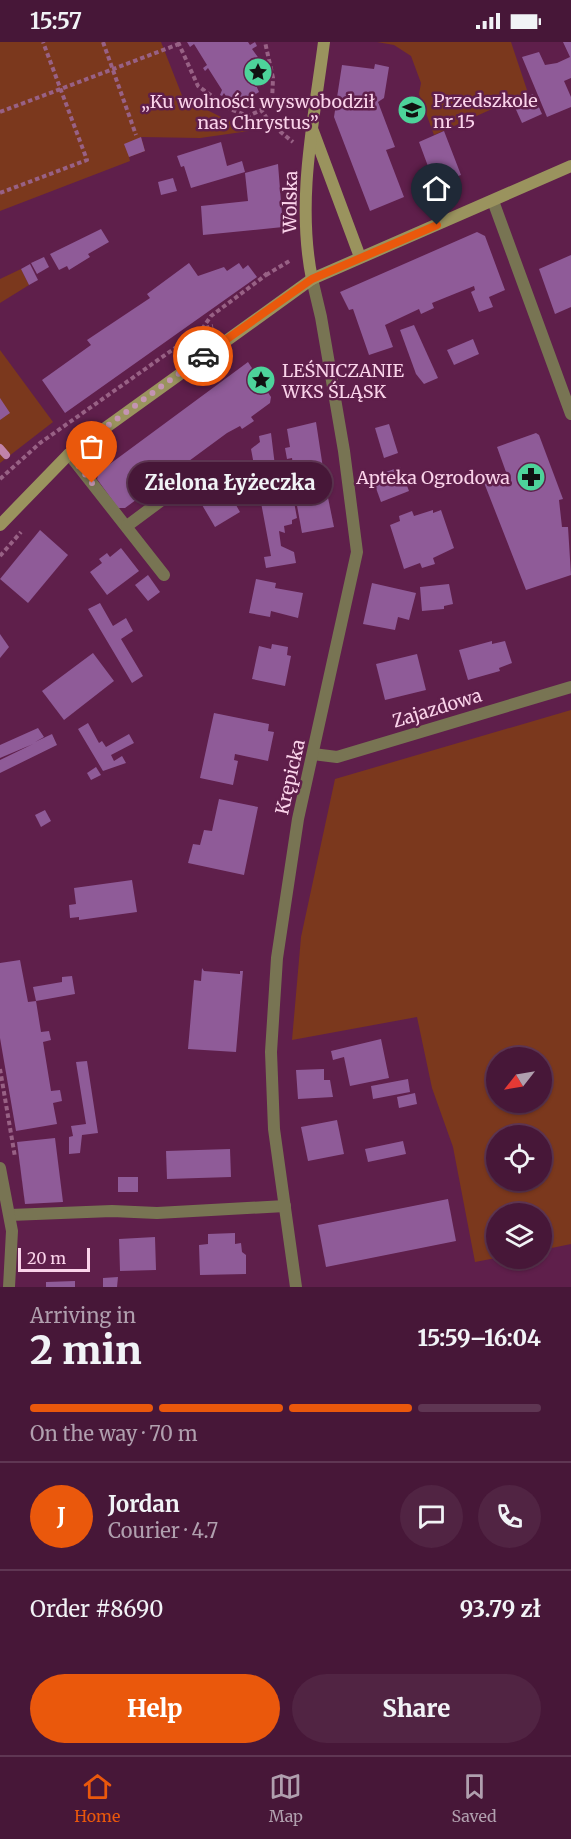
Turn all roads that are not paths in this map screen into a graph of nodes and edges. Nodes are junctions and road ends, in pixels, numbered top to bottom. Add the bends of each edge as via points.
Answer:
1 (324, 42) edge
2 (310, 125) junction
3 (571, 166) edge
4 (493, 201) junction
5 (360, 257) junction
6 (312, 279) junction
7 (571, 414) edge
8 (69, 454) junction
9 (178, 488) dead end
10 (0, 525) edge
11 (127, 526) junction
12 (164, 575) dead end
13 (571, 687) edge
14 (313, 754) junction
15 (0, 1168) edge
16 (285, 1206) junction
17 (5, 1207) edge
18 (9, 1287) edge
19 (296, 1287) edge

1 - 2 street, Wolska
2 - 5 street, Wolska
2 - 6 street, Wolska via 306,218
3 - 4 street
4 - 5 street
4 - 7 street
5 - 6 street
6 - 8 street
6 - 14 street, Krępicka via 344,451 357,552
8 - 10 street
8 - 11 street
9 - 11 street
11 - 12 street
13 - 14 street, Zajazdowa via 337,757
14 - 16 street, Krępicka via 286,891 273,1005 274,1129
15 - 17 street
16 - 17 street via 158,1213
16 - 19 street, Krępicka
17 - 18 street via 12,1231

